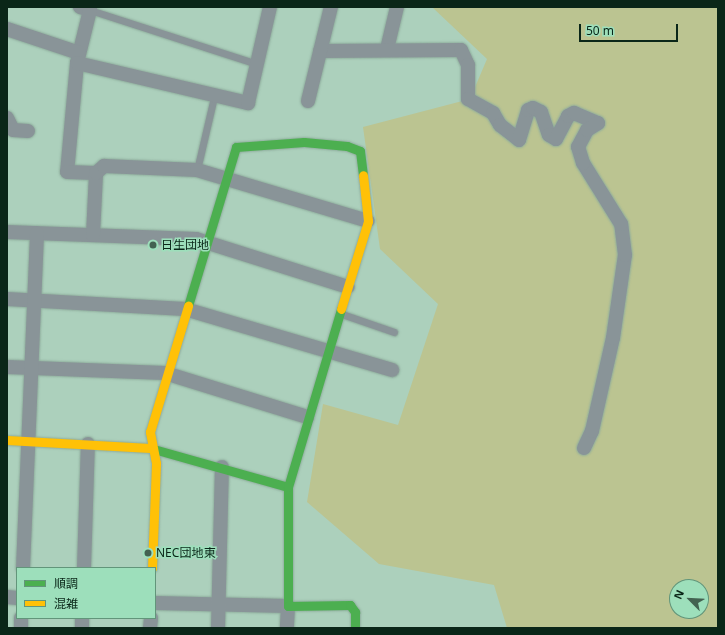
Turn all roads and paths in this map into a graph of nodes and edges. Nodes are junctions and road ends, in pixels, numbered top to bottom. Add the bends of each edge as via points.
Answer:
1 (270, 7) edge
2 (331, 7) edge
3 (397, 7) edge
4 (85, 9) edge
5 (7, 30) edge
6 (387, 49) junction
7 (320, 51) junction
8 (78, 58) junction
9 (257, 64) junction
10 (214, 97) junction
11 (308, 101) dead end
12 (7, 118) edge
13 (28, 130) dead end
14 (197, 170) junction
15 (96, 172) junction
16 (227, 179) junction
17 (368, 221) junction
18 (7, 232) edge
19 (37, 233) junction
20 (93, 236) junction
21 (206, 242) junction
22 (348, 287) junction
23 (7, 299) edge
24 (35, 300) junction
25 (185, 309) junction
26 (339, 313) junction
27 (394, 332) dead end
28 (327, 351) junction
29 (7, 366) edge
30 (32, 368) junction
31 (392, 370) dead end
32 (165, 373) junction
33 (307, 417) junction
34 (7, 440) edge
35 (29, 441) junction
36 (88, 444) junction
37 (152, 448) junction
38 (584, 448) dead end
39 (222, 467) junction
40 (288, 487) junction
41 (23, 567) edge
42 (84, 567) edge
43 (152, 567) edge
44 (156, 603) edge
45 (219, 606) junction
46 (288, 606) junction
47 (218, 628) edge
48 (286, 628) edge
49 (355, 628) edge

1 - 9 street
2 - 7 street
3 - 6 street
4 - 8 street
4 - 9 lane
5 - 8 street
6 - 7 street
6 - 38 street via 454,48 465,54 468,65 468,99 493,114 513,138 519,140 526,115 533,108 541,112 549,135 556,139 568,116 574,113 598,123 587,130 578,147 583,163 621,224 625,255 613,338 592,431
7 - 11 street
8 - 10 street
8 - 15 street via 67,172
9 - 10 street via 248,103
10 - 14 lane
12 - 13 street via 13,130
14 - 15 street via 104,166
14 - 16 street
15 - 20 street
16 - 17 street
16 - 17 street via 236,147 304,142 347,146 360,151
16 - 21 street
17 - 22 street
18 - 19 street
19 - 20 street
19 - 24 street
20 - 21 street
21 - 22 street
21 - 25 street
22 - 26 street
23 - 24 street
24 - 25 street
24 - 30 street
25 - 28 street
25 - 32 street
26 - 27 lane
26 - 28 street
28 - 31 street
28 - 33 street
29 - 30 street
30 - 32 street
30 - 35 street
32 - 33 street
32 - 37 street via 150,432
33 - 40 street
34 - 35 street
35 - 36 street
35 - 41 street
36 - 37 street
36 - 42 street
37 - 39 street
37 - 43 street via 156,463
39 - 40 street
39 - 45 street
40 - 46 street
44 - 45 street
45 - 46 street
45 - 47 street
46 - 48 street
46 - 49 street via 350,605 355,612

